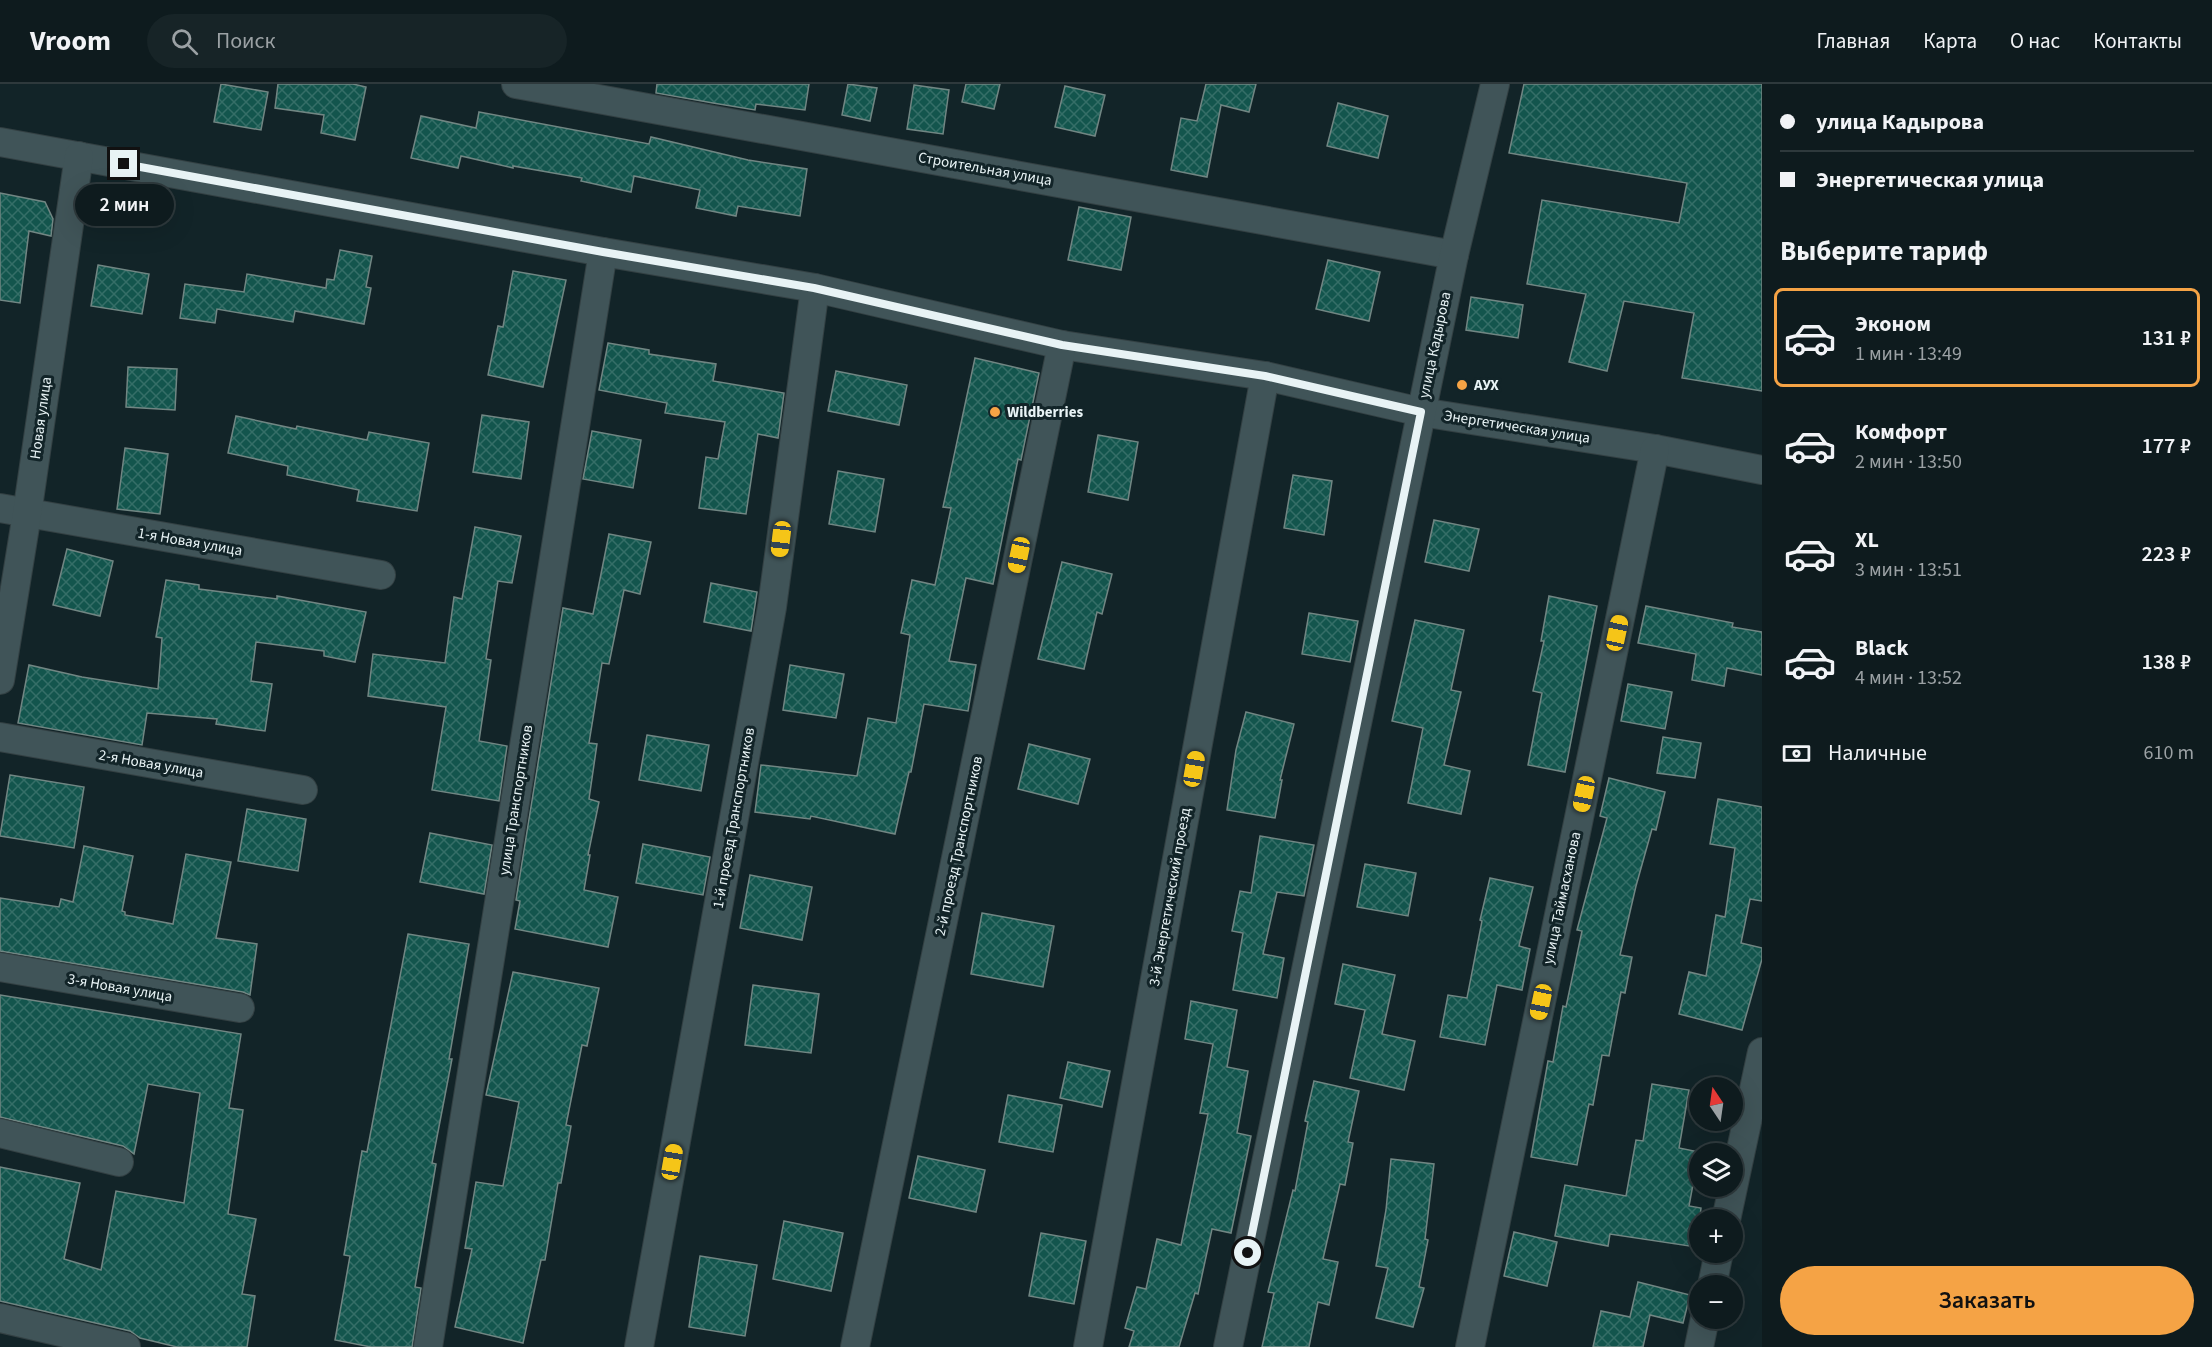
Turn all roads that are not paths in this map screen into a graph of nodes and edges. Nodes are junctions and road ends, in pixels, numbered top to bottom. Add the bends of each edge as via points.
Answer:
1 (516, 84) edge
2 (1495, 84) edge
3 (0, 142) edge
4 (79, 156) junction
5 (603, 252) junction
6 (1454, 255) junction
7 (814, 288) junction
8 (1062, 345) junction
9 (1265, 376) junction
10 (1421, 412) junction
11 (1655, 449) junction
12 (1762, 470) edge
13 (13, 511) edge
14 (381, 575) dead end
15 (0, 680) edge
16 (0, 737) edge
17 (303, 790) dead end
18 (0, 967) edge
19 (240, 1008) dead end
20 (1762, 1052) edge
21 (0, 1133) edge
22 (119, 1162) dead end
23 (1728, 1209) edge
24 (0, 1318) edge
25 (1703, 1329) edge
26 (126, 1347) edge
27 (428, 1347) edge
28 (639, 1347) edge
29 (855, 1347) edge
30 (1088, 1347) edge
31 (1228, 1347) edge
32 (1470, 1347) edge
33 (1699, 1347) edge

1 - 6 street, Строительная улица
2 - 6 street, улица Кадырова
3 - 4 street, Энергетическая улица
4 - 5 street, Энергетическая улица
4 - 13 street, Новая улица
5 - 7 street, Энергетическая улица
5 - 27 street, улица Транспортников
6 - 10 street, улица Кадырова
7 - 8 street, Энергетическая улица
7 - 28 street, 1-й проезд Транспортников via 772,608
8 - 9 street, Энергетическая улица
8 - 29 street, 2-й проезд Транспортников
9 - 10 street, Энергетическая улица
9 - 30 street, 3-й Энергетический проезд
10 - 11 street, Энергетическая улица
10 - 31 street, улица Кадырова
11 - 12 street, Энергетическая улица
11 - 32 street, улица Таймасханова
13 - 14 street, 1-я Новая улица
13 - 15 street, Новая улица
16 - 17 street, 2-я Новая улица
18 - 19 street, 3-я Новая улица
20 - 23 street
21 - 22 street
24 - 26 street
25 - 33 street

